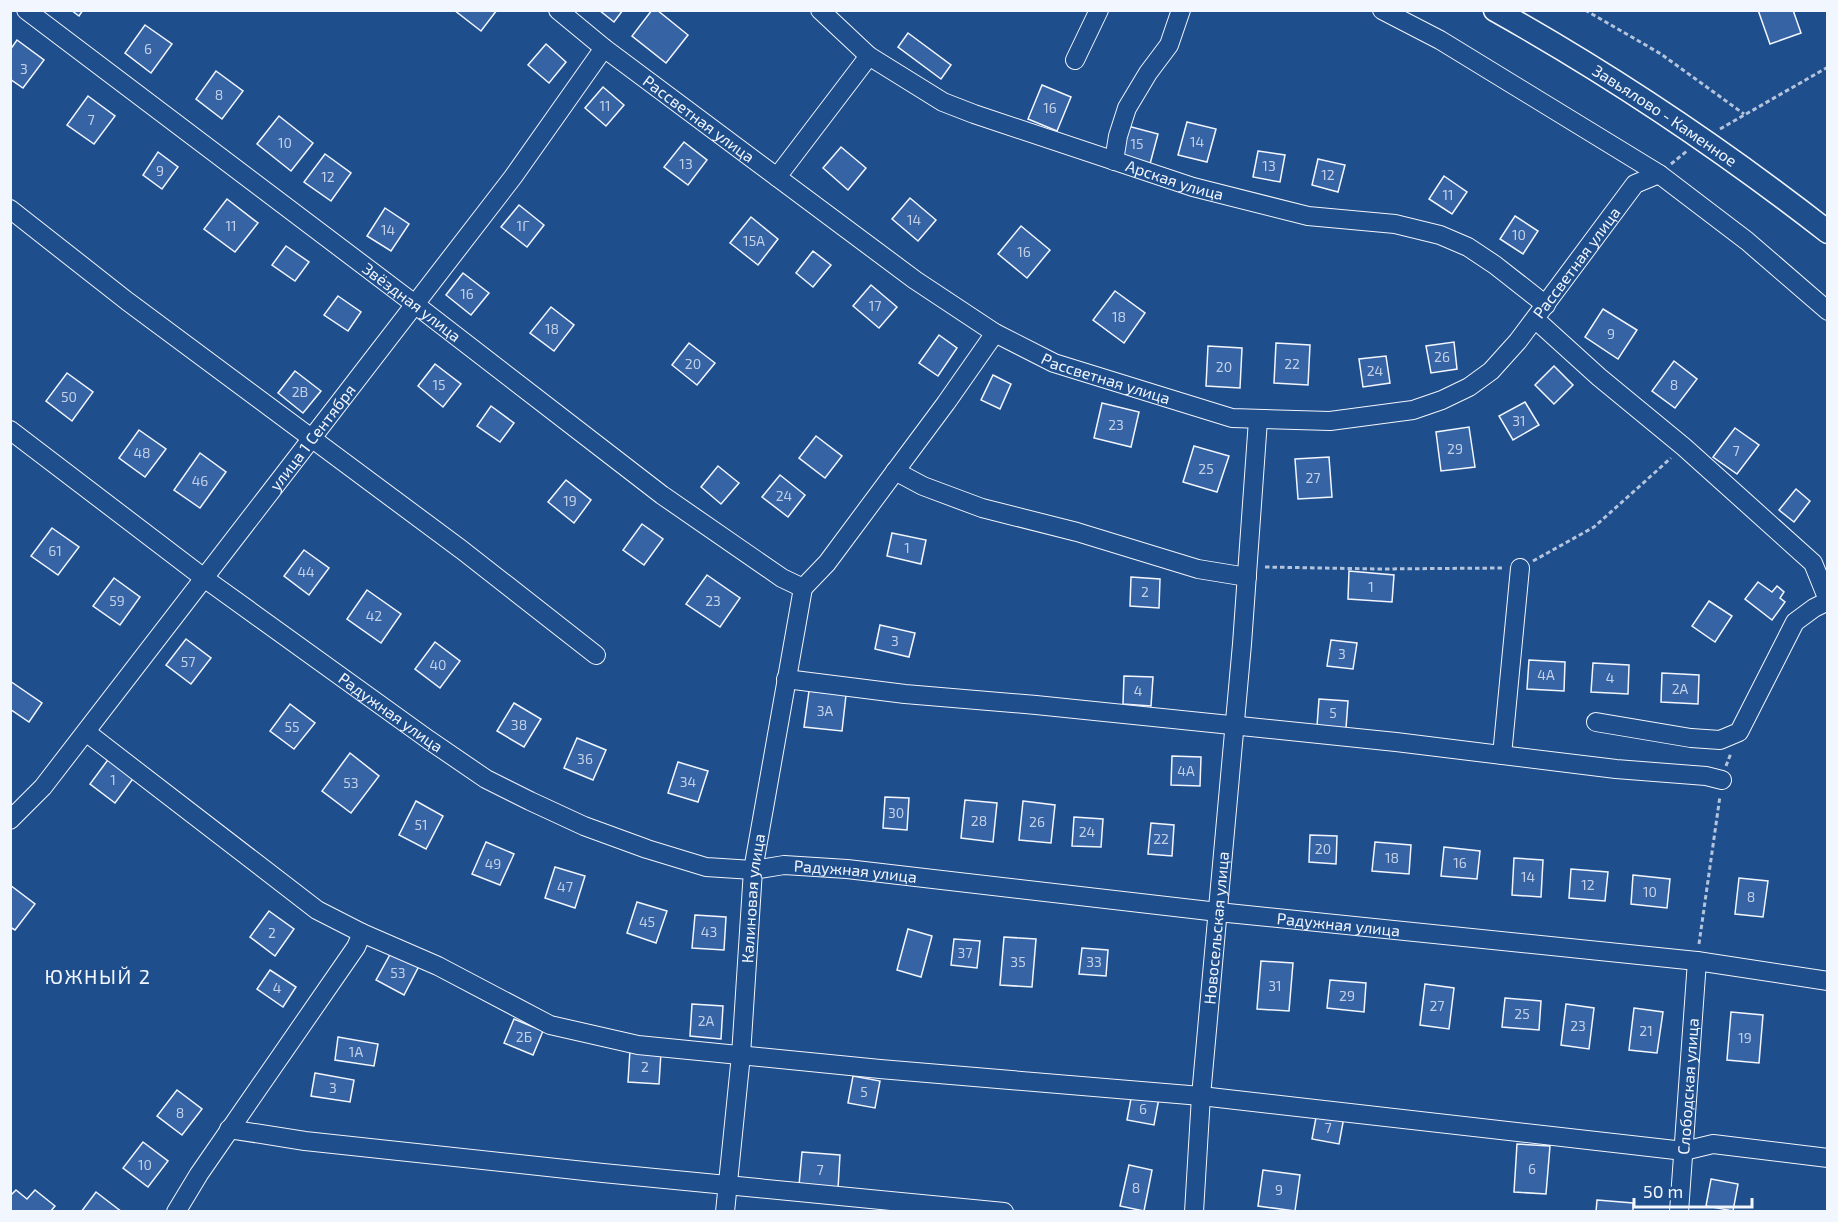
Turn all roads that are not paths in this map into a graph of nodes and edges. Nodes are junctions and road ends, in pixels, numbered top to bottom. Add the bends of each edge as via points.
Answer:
1 (26, 10) edge
2 (558, 10) edge
3 (820, 10) edge
4 (1099, 10) edge
5 (1181, 10) edge
6 (1382, 10) edge
7 (1495, 10) edge
8 (604, 48) junction
9 (869, 56) junction
10 (1075, 60) dead end
11 (1114, 161) junction
12 (1659, 174) junction
13 (777, 177) junction
14 (10, 209) edge
15 (1827, 232) edge
16 (416, 305) junction
17 (1827, 311) edge
18 (1540, 312) junction
19 (995, 333) junction
20 (1258, 420) junction
21 (10, 430) edge
22 (312, 439) junction
23 (895, 471) junction
24 (1520, 568) road end
25 (1247, 572) junction
26 (1823, 576) edge
27 (204, 578) junction
28 (803, 588) junction
29 (1827, 600) edge
30 (596, 656) dead end
31 (786, 679) junction
32 (1596, 722) dead end
33 (1235, 726) junction
34 (86, 732) junction
35 (1502, 755) junction
36 (1722, 780) road end
37 (10, 820) edge
38 (753, 870) junction
39 (1218, 912) junction
40 (363, 933) junction
41 (1697, 961) junction
42 (1827, 981) edge
43 (741, 1055) junction
44 (1201, 1096) junction
45 (229, 1129) junction
46 (1684, 1151) junction
47 (1827, 1158) edge
48 (726, 1186) junction
49 (176, 1212) edge
50 (725, 1212) edge
51 (1004, 1212) edge
52 (1194, 1212) edge
53 (1679, 1212) edge

1 - 16 street, Звёздная улица
2 - 8 street, Рассветная улица
3 - 9 street, Арская улица
4 - 10 street
5 - 11 street via 1169,45 1127,108
6 - 12 street via 1440,40
7 - 15 main road, Завьялово - Каменное via 1702,139
8 - 13 street, Рассветная улица
8 - 16 street, улица 1 Сентября
9 - 11 street, Арская улица via 943,102
9 - 13 street
11 - 18 street, Арская улица via 1193,188 1308,216 1395,224 1440,235 1495,265
12 - 17 street via 1747,241
12 - 18 street, Рассветная улица via 1635,184
13 - 19 street, Рассветная улица via 915,280
14 - 22 street
16 - 22 street, улица 1 Сентября
16 - 28 street, Звёздная улица via 662,495 782,578
18 - 20 street, Рассветная улица via 1491,371 1442,400 1413,410 1330,421
18 - 26 street, Арская улица via 1599,377 1684,447
19 - 20 street, Рассветная улица via 1065,367 1232,418
19 - 23 street
20 - 25 street, Новосельская улица
21 - 27 street, Радужная улица
22 - 27 street, улица 1 Сентября
22 - 30 street
23 - 25 street via 982,508 1198,569
23 - 28 street via 827,563
24 - 35 street
25 - 33 street, Новосельская улица
26 - 29 street, Арская улица
27 - 34 street, улица 1 Сентября
27 - 38 street, Радужная улица via 486,779 584,826 647,849 706,867
28 - 31 street, Калиновая улица
29 - 32 street via 1795,622 1740,732 1720,740 1691,738
31 - 33 street
31 - 38 street, Калиновая улица
33 - 35 street
33 - 39 street, Новосельская улица
34 - 37 street, улица 1 Сентября via 43,787
34 - 40 street via 317,910
35 - 36 street
38 - 39 street, Радужная улица via 784,865 847,869
38 - 43 street, Калиновая улица
39 - 41 street, Радужная улица
39 - 44 street, Новосельская улица
40 - 43 street via 438,966 550,1025 638,1045
40 - 45 street
41 - 42 street, Радужная улица
41 - 46 street, Слободская улица
43 - 44 street
43 - 48 street, Калиновая улица
44 - 46 street
44 - 52 street, Новосельская улица
45 - 48 street via 316,1142
45 - 49 street
46 - 47 street via 1713,1144
46 - 53 street, Слободская улица
48 - 50 street, Калиновая улица
48 - 51 street

